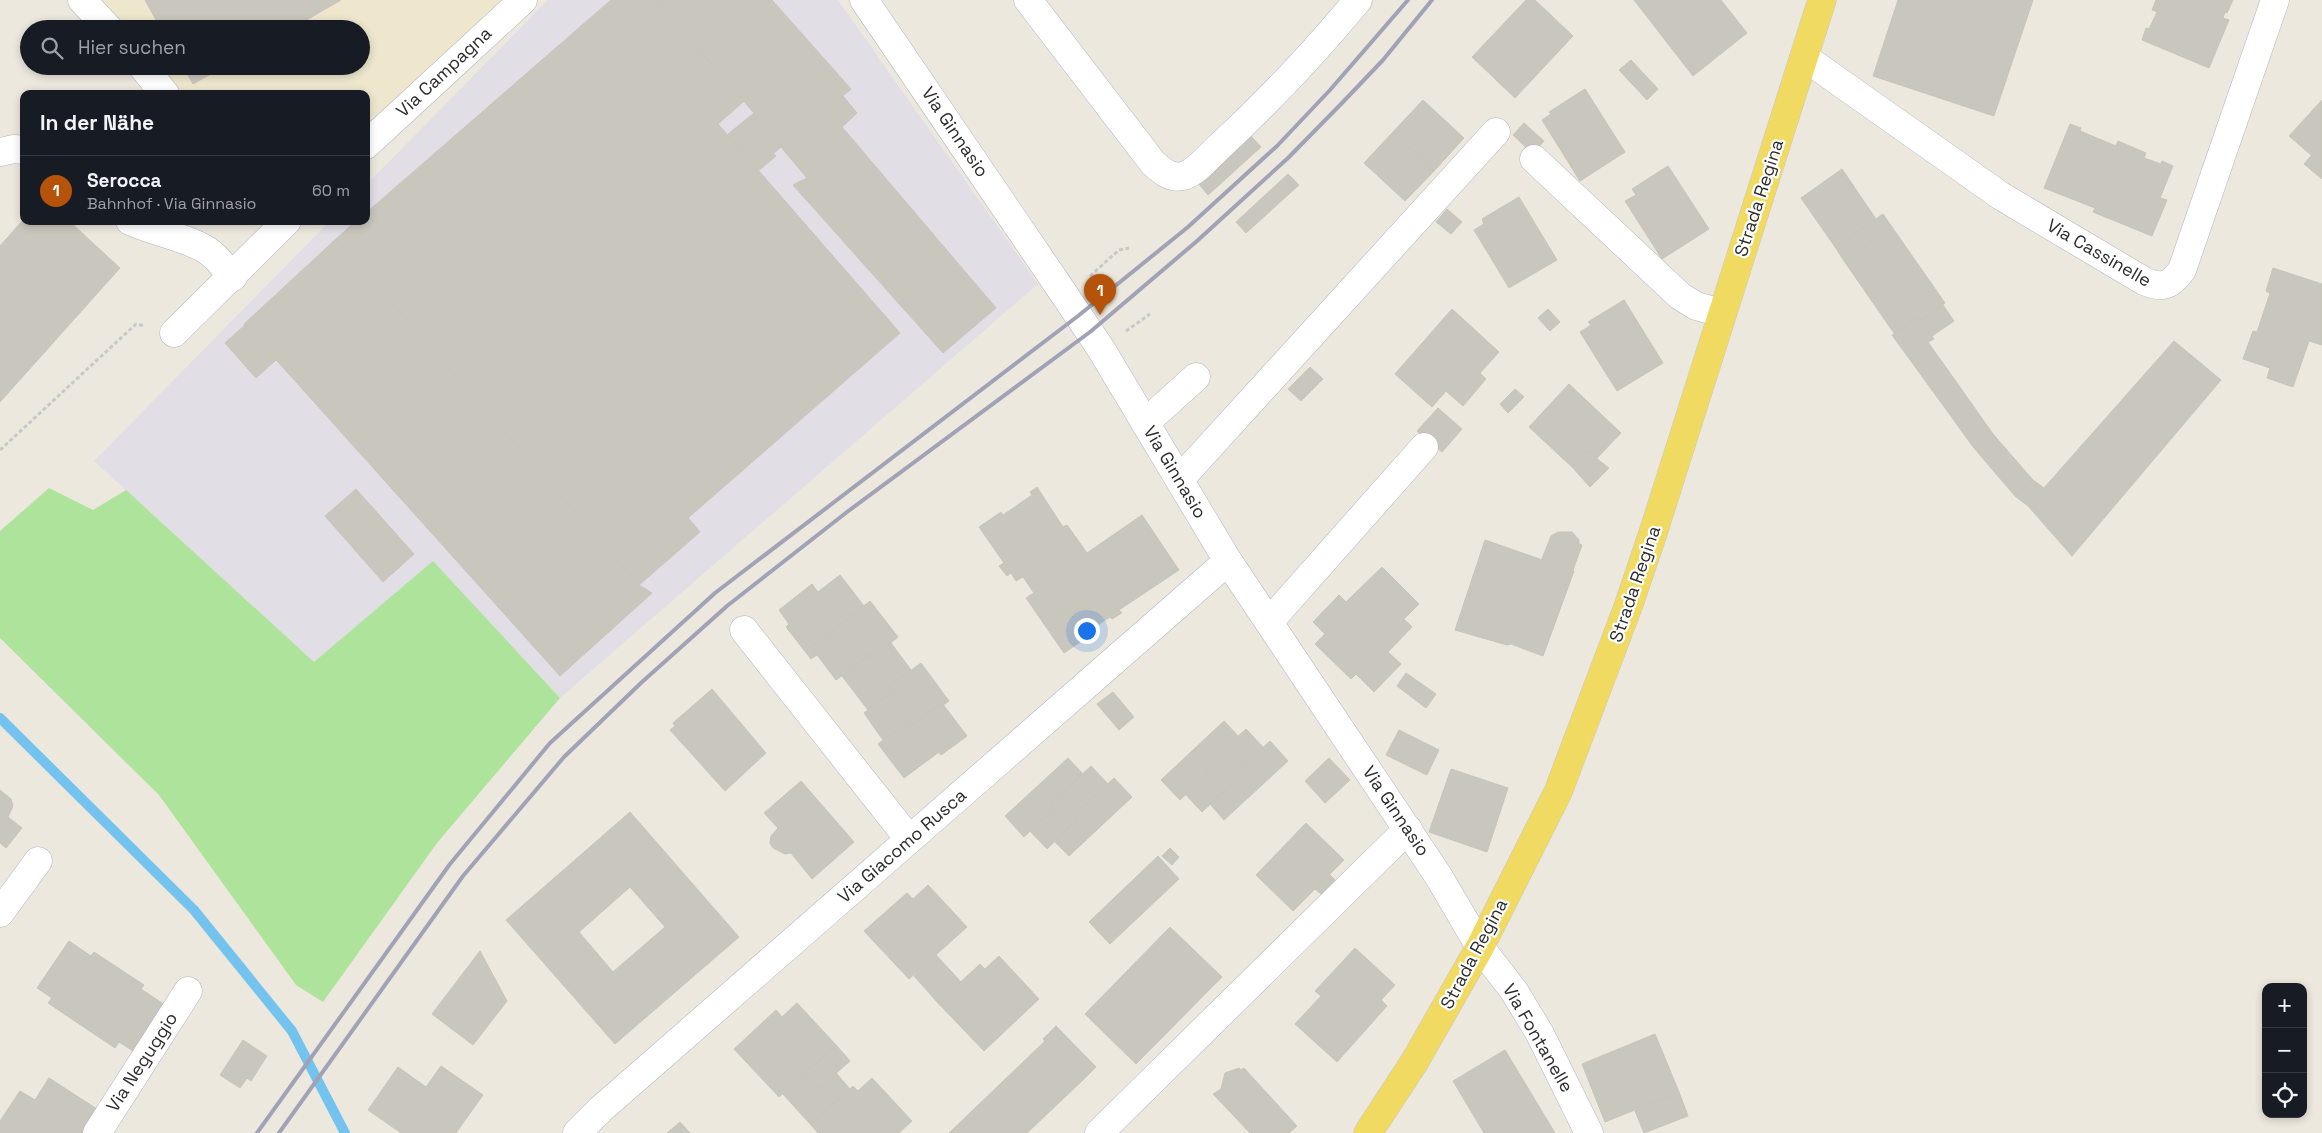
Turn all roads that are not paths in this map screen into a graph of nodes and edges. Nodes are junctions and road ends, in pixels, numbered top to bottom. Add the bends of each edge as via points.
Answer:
1 (82, 0) edge
2 (522, 0) edge
3 (864, 0) edge
4 (1028, 0) edge
5 (1358, 0) edge
6 (1822, 0) edge
7 (2275, 0) edge
8 (101, 20) edge
9 (1804, 57) junction
10 (149, 75) edge
11 (162, 90) edge
12 (1496, 132) dead end
13 (370, 141) edge
14 (20, 150) edge
15 (0, 152) edge
16 (1534, 159) dead end
17 (138, 225) edge
18 (283, 225) edge
19 (233, 277) junction
20 (1722, 313) junction
21 (174, 334) road end
22 (1196, 377) dead end
23 (1145, 422) junction
24 (1424, 447) dead end
25 (1180, 479) junction
26 (1228, 561) junction
27 (1269, 622) junction
28 (744, 630) dead end
29 (1408, 829) junction
30 (909, 839) junction
31 (38, 861) dead end
32 (0, 913) edge
33 (1480, 946) junction
34 (188, 991) dead end
35 (97, 1133) edge
36 (577, 1133) edge
37 (1100, 1133) edge
38 (1368, 1133) edge
39 (1589, 1133) edge

1 - 8 street
2 - 13 street, Via Campagna
3 - 23 street, Via Ginnasio via 1066,296
4 - 5 street via 1153,163 1172,176 1184,176 1194,170 1231,136 1293,75
6 - 9 main road, Strada Regina
7 - 9 street, Via Cassinelle via 2182,270 2175,280 2166,285 2155,286 2144,281 2001,196
9 - 20 main road, Strada Regina
10 - 11 street
12 - 25 street
14 - 15 street
16 - 20 street via 1680,296 1696,306
17 - 19 street via 209,252
18 - 19 street
19 - 21 street
20 - 33 main road, Strada Regina via 1654,533 1596,693 1558,792
22 - 23 street
23 - 25 street, Via Ginnasio
24 - 27 street
25 - 26 street, Via Ginnasio
26 - 27 street, Via Ginnasio
26 - 30 street, Via Giacomo Rusca
27 - 29 street, Via Ginnasio
28 - 30 street
29 - 33 street, Via Ginnasio
29 - 37 street
30 - 36 street, Via Giacomo Rusca
31 - 32 street
33 - 38 main road, Strada Regina via 1415,1061
33 - 39 street, Via Fontanelle via 1514,991 1540,1034
34 - 35 street, Via Neguggio

